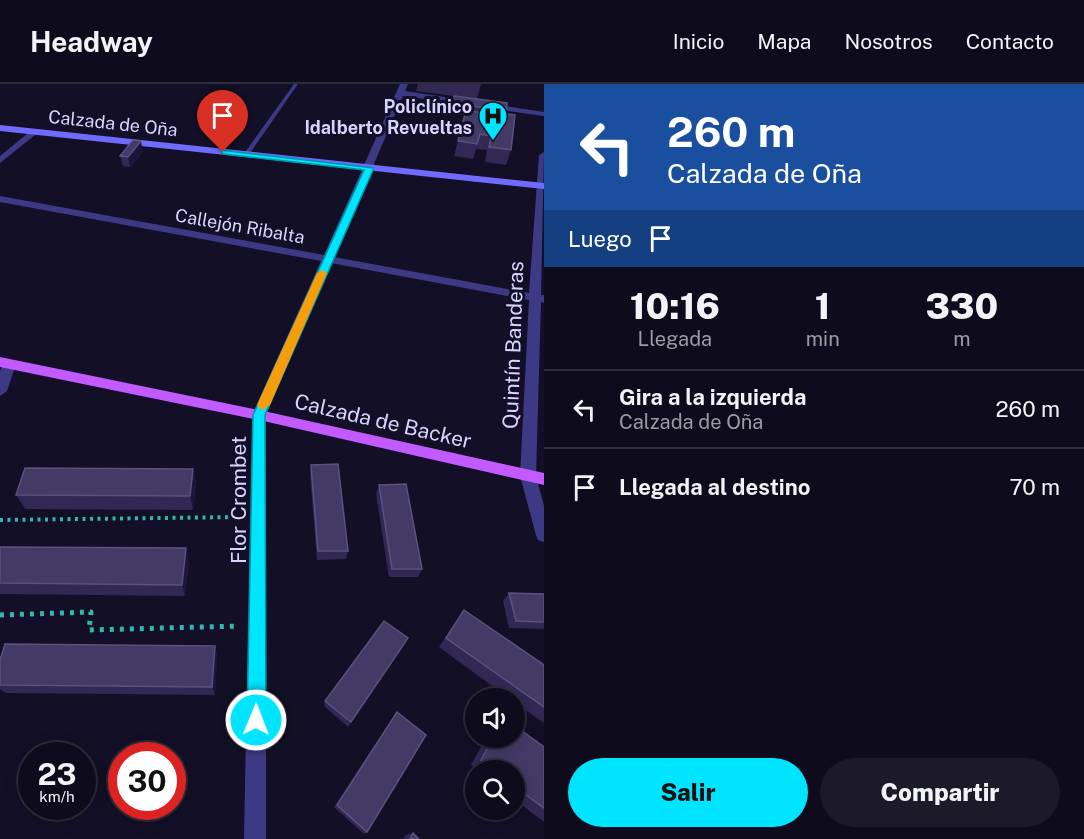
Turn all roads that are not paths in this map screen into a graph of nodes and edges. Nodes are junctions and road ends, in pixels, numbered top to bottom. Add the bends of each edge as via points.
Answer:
1 (296, 84) edge
2 (403, 88) edge
3 (544, 114) edge
4 (0, 129) edge
5 (36, 131) junction
6 (246, 154) junction
7 (544, 155) edge
8 (0, 160) edge
9 (370, 168) junction
10 (543, 186) edge
11 (0, 199) edge
12 (328, 259) junction
13 (539, 298) edge
14 (4, 363) edge
15 (0, 391) edge
16 (259, 415) junction
17 (536, 477) edge
18 (544, 536) edge
19 (255, 839) edge

1 - 6 lane
2 - 3 street
2 - 9 street, Flor Crombet
4 - 5 street, Calzada de Oña
5 - 6 street, Calzada de Oña
5 - 8 street
6 - 9 street, Calzada de Oña
7 - 10 street, Quintín Banderas
9 - 10 street, Calzada de Oña
9 - 12 street, Flor Crombet
10 - 13 street, Quintín Banderas
11 - 12 street, Callejón Ribalta
12 - 13 street, Callejón Ribalta
12 - 16 street, Flor Crombet
13 - 17 street, Quintín Banderas
14 - 15 street
14 - 16 main road, Calzada de Backer
16 - 17 main road, Calzada de Backer
16 - 19 street, Flor Crombet
17 - 18 street, Quintín Banderas

